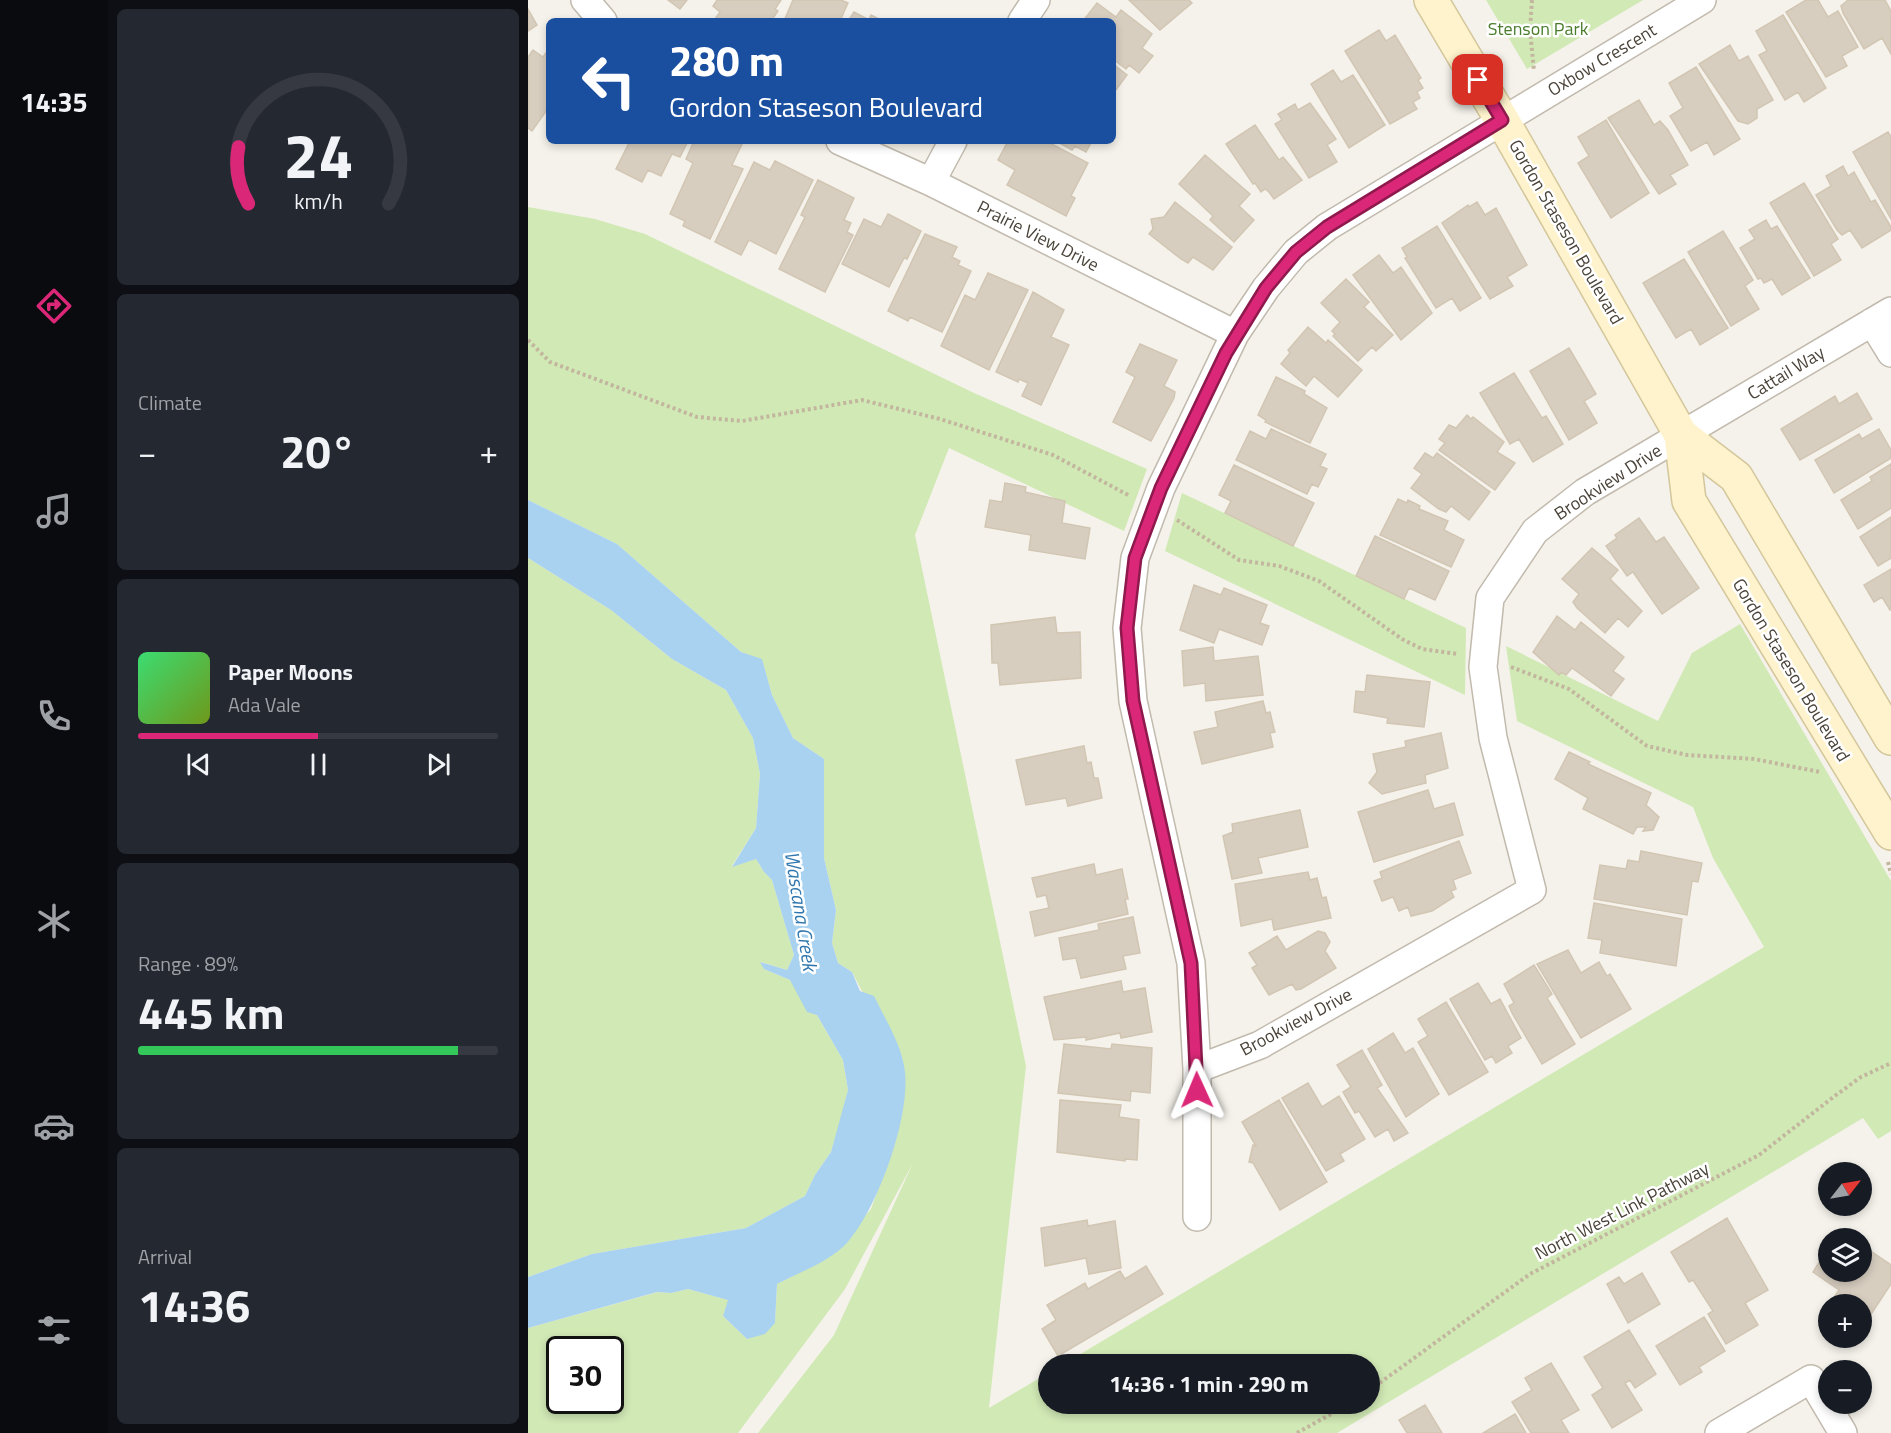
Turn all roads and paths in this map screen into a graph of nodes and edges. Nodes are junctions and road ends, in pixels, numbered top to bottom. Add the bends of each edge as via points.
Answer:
1 (585, 0) edge
2 (1036, 0) edge
3 (1431, 0) edge
4 (1532, 0) edge
5 (1702, 0) edge
6 (600, 18) edge
7 (1024, 18) edge
8 (1538, 99) junction
9 (1502, 120) junction
10 (847, 144) edge
11 (951, 144) edge
12 (931, 182) junction
13 (1882, 316) edge
14 (1235, 334) junction
15 (528, 340) edge
16 (1891, 353) edge
17 (1681, 435) junction
18 (1153, 508) junction
19 (1484, 658) junction
20 (1891, 738) edge
21 (1847, 763) junction
22 (1891, 833) edge
23 (1891, 1063) edge
24 (1197, 1069) junction
25 (1197, 1217) dead end
26 (1380, 1383) edge
27 (1331, 1414) edge
28 (1297, 1433) edge
29 (1719, 1433) edge
30 (1843, 1433) edge

1 - 6 street
2 - 7 street
3 - 9 street, Gordon Staseson Boulevard
4 - 8 path via 1530,30
5 - 8 street, Oxbow Crescent
8 - 9 street, Oxbow Crescent
9 - 14 street via 1327,227 1296,252
9 - 17 street, Gordon Staseson Boulevard
10 - 12 street, Prairie View Drive
11 - 12 street
12 - 14 street, Prairie View Drive
13 - 16 street
13 - 17 street, Cattail Way
14 - 18 street
15 - 18 path via 550,362 697,417 742,421 862,400 940,419 1053,455
17 - 19 street, Brookview Drive via 1585,492 1536,531 1490,598
17 - 20 street, Gordon Staseson Boulevard via 1736,477
17 - 21 street, Gordon Staseson Boulevard via 1689,501
18 - 19 path via 1192,527 1239,560 1279,566 1319,581 1422,649
18 - 24 street via 1135,558 1127,628 1133,701 1191,963
19 - 21 path via 1569,689 1647,746 1687,755 1754,759 1809,771 1832,772
19 - 24 street, Brookview Drive via 1493,738 1532,890 1260,1045
21 - 22 street, Gordon Staseson Boulevard
23 - 26 path, North West Link Pathway via 1844,1089 1759,1155 1530,1274
24 - 25 street
27 - 28 path
29 - 30 street via 1811,1378

